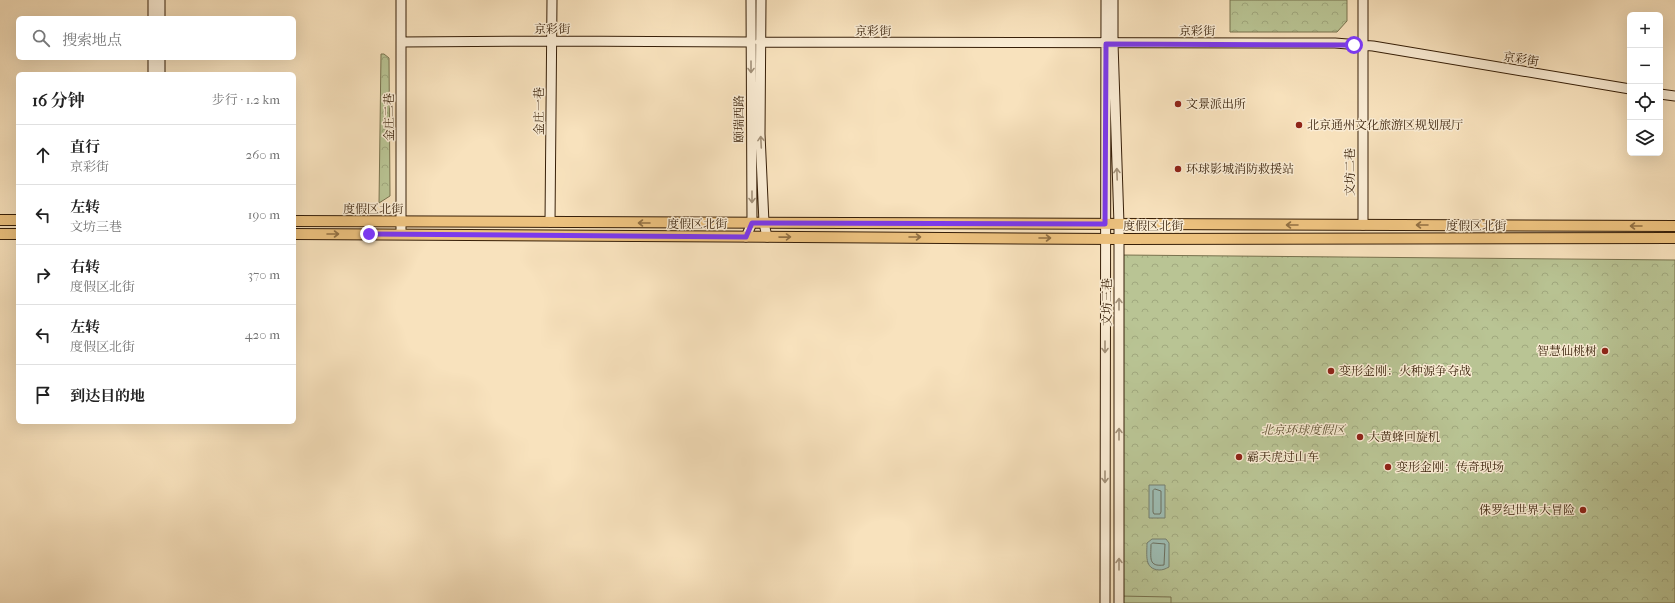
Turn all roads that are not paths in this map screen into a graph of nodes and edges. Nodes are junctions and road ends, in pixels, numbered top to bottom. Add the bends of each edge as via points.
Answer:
1 (153, 0) edge
2 (160, 0) edge
3 (401, 0) edge
4 (552, 0) edge
5 (751, 0) edge
6 (761, 0) edge
7 (1106, 0) edge
8 (1113, 0) edge
9 (1363, 0) edge
10 (153, 16) edge
11 (160, 16) edge
12 (551, 40) junction
13 (401, 42) junction
14 (750, 42) junction
15 (760, 42) junction
16 (1109, 43) junction
17 (1363, 45) junction
18 (153, 60) edge
19 (160, 60) edge
20 (153, 72) edge
21 (160, 72) edge
22 (1627, 89) edge
23 (1663, 94) edge
24 (1675, 96) edge
25 (0, 220) edge
26 (16, 220) edge
27 (296, 221) edge
28 (370, 222) junction
29 (401, 222) junction
30 (432, 222) junction
31 (550, 222) junction
32 (752, 223) junction
33 (764, 223) junction
34 (1105, 224) junction
35 (1119, 224) junction
36 (1363, 225) junction
37 (1675, 226) edge
38 (0, 234) edge
39 (16, 234) edge
40 (296, 234) edge
41 (369, 234) junction
42 (401, 234) junction
43 (431, 234) junction
44 (746, 237) junction
45 (767, 237) junction
46 (1106, 238) junction
47 (1675, 238) edge
48 (1119, 239) junction
49 (1105, 603) edge
50 (1118, 603) edge

1 - 10 street
2 - 11 street
3 - 13 street, 金庄二巷
4 - 12 street, 金庄一巷
5 - 14 street, 颐瑞西路
6 - 15 street, 颐瑞西路
7 - 16 street, 文坊三巷
8 - 16 street, 文坊三巷
9 - 17 street, 文坊二巷
12 - 13 street, 京彩街
12 - 14 street, 京彩街
12 - 31 street, 金庄一巷
13 - 29 street, 金庄二巷
14 -> 32 street, 颐瑞西路
15 - 16 street, 京彩街
33 -> 15 street, 颐瑞西路 via 760,134
16 - 17 street, 京彩街
16 - 34 street, 文坊三巷
35 -> 16 street, 文坊三巷
17 - 22 street, 京彩街
17 - 36 street, 文坊二巷
18 - 20 street
19 - 21 street
23 - 24 street
25 - 26 main road
27 - 28 main road, 度假区北街
28 - 29 main road, 度假区北街
28 - 41 main road via 372,230
29 - 30 main road, 度假区北街
29 - 42 street, 金庄二巷
30 - 31 main road, 度假区北街
30 - 43 main road via 428,225
32 -> 31 main road, 度假区北街
32 - 33 main road, 度假区北街
32 - 44 street, 颐瑞西路
33 - 34 main road, 度假区北街
33 - 45 street, 颐瑞西路
34 - 35 main road, 度假区北街
34 - 46 street, 文坊三巷
36 -> 35 main road, 度假区北街
35 - 48 street, 文坊三巷
37 -> 36 main road, 度假区北街
38 - 39 main road
40 -> 41 main road, 度假区北街
41 - 42 main road, 度假区北街
42 - 43 main road, 度假区北街
43 - 44 main road, 度假区北街
44 - 45 main road, 度假区北街
45 -> 46 main road, 度假区北街
46 - 48 main road, 度假区北街
46 -> 49 street, 文坊三巷
47 - 48 main road, 度假区北街
50 -> 48 street, 文坊三巷

